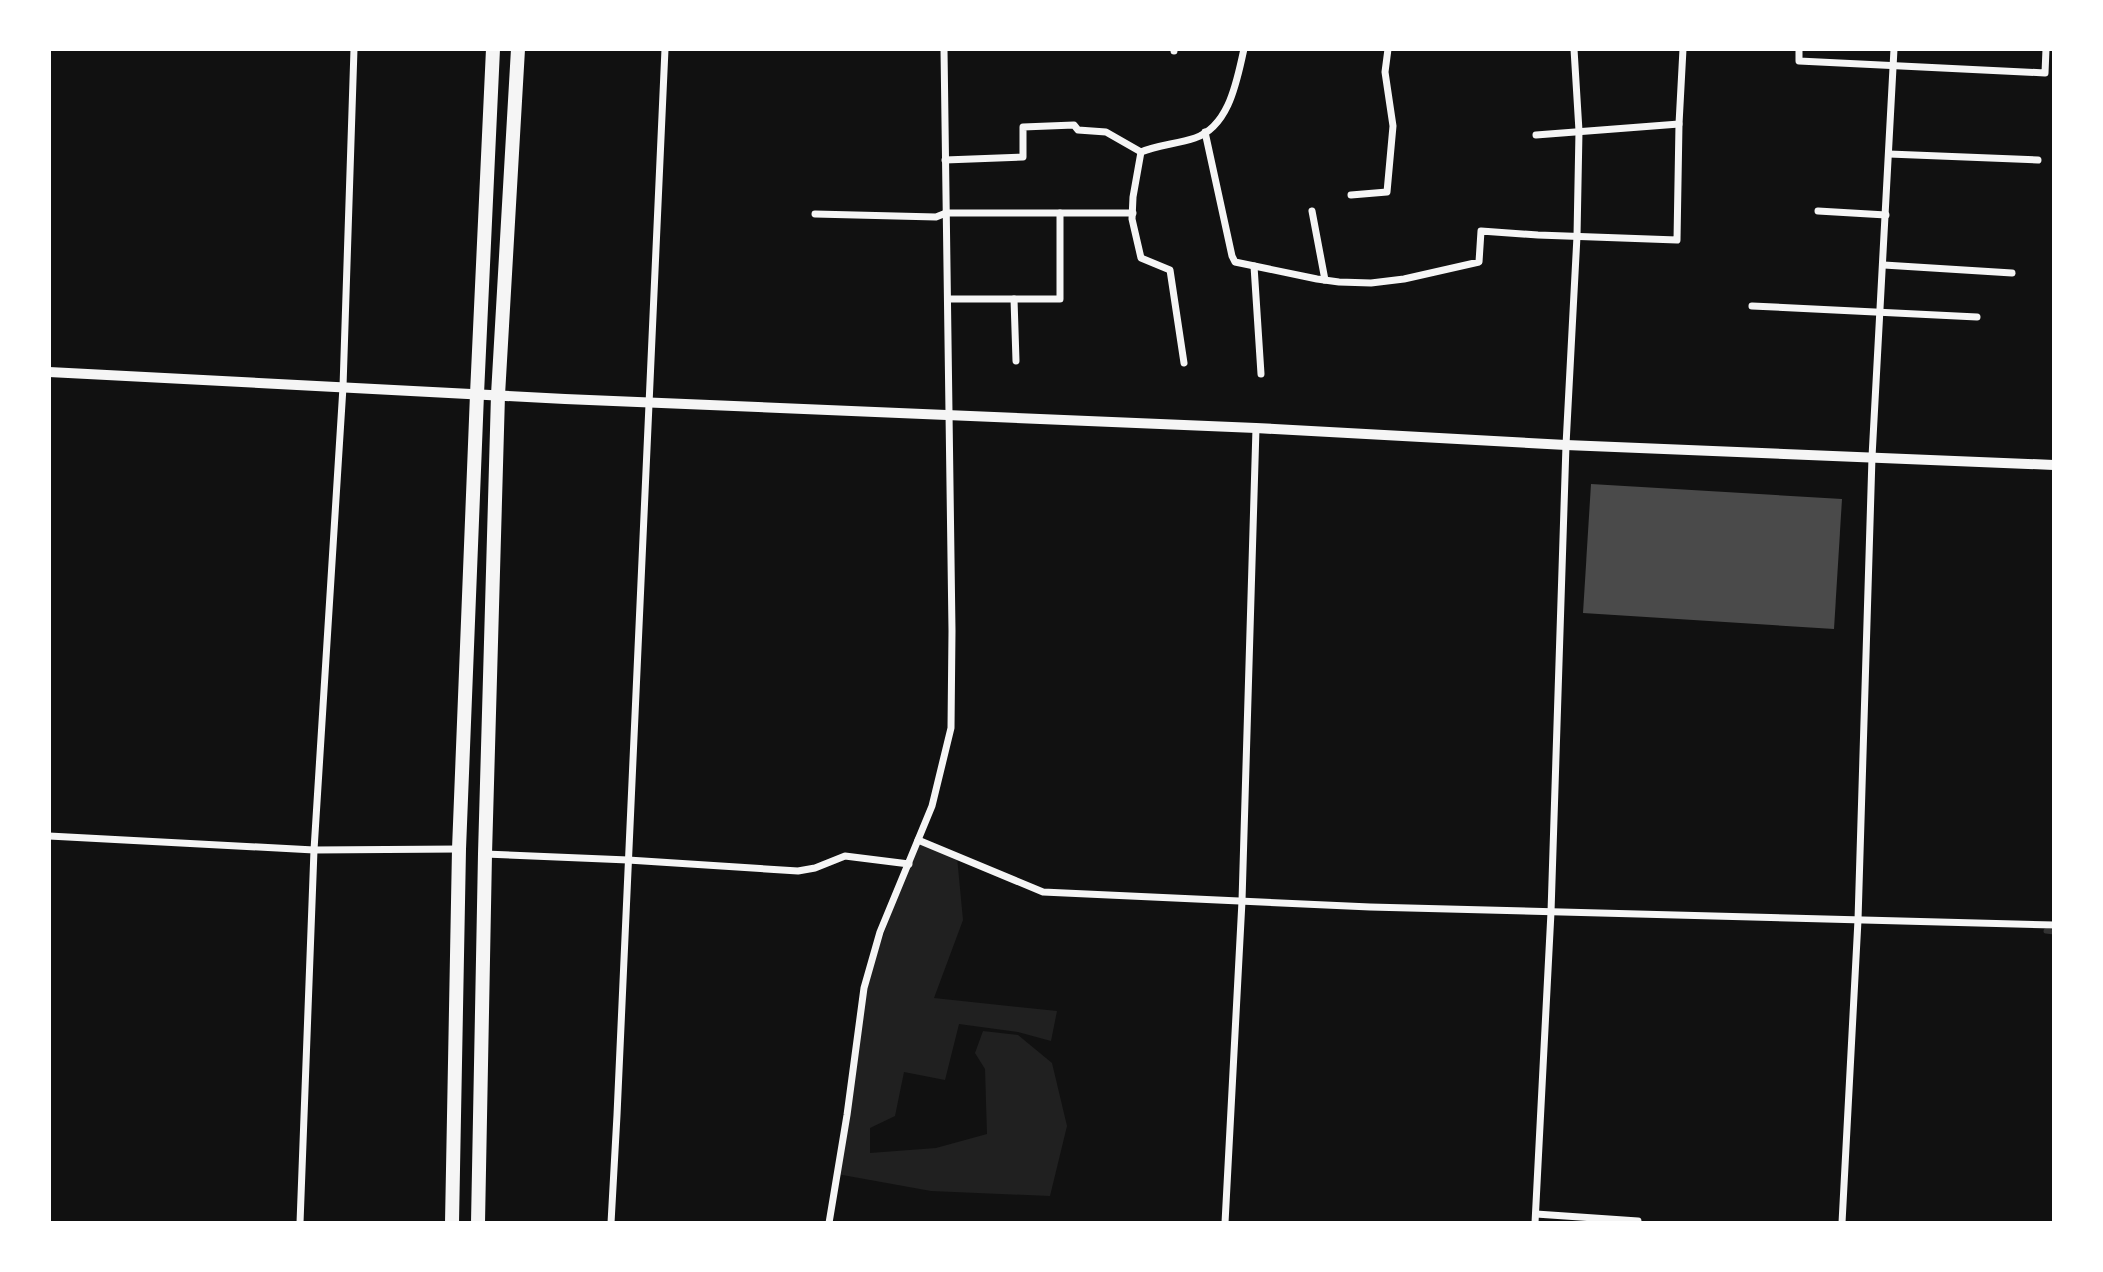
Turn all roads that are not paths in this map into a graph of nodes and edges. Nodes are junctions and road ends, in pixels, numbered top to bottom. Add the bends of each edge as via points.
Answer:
1 (354, 49) edge
2 (493, 49) edge
3 (518, 49) edge
4 (665, 49) edge
5 (944, 49) edge
6 (1244, 49) edge
7 (1388, 49) edge
8 (1574, 49) edge
9 (1683, 49) edge
10 (1799, 49) edge
11 (1894, 49) edge
12 (2046, 49) edge
13 (1894, 66) junction
14 (1679, 124) junction
15 (1579, 131) junction
16 (1205, 132) junction
17 (1536, 135) dead end
18 (1141, 152) junction
19 (1889, 154) junction
20 (2038, 159) dead end
21 (946, 160) junction
22 (1351, 195) dead end
23 (1312, 211) dead end
24 (1818, 211) dead end
25 (946, 213) junction
26 (1060, 213) junction
27 (1133, 213) junction
28 (815, 214) dead end
29 (1886, 215) junction
30 (1577, 236) junction
31 (1884, 265) junction
32 (1254, 266) junction
33 (2012, 273) dead end
34 (1325, 280) junction
35 (948, 299) junction
36 (1014, 299) junction
37 (1752, 306) dead end
38 (1881, 313) junction
39 (1978, 317) dead end
40 (1016, 361) dead end
41 (1184, 363) dead end
42 (49, 372) edge
43 (1261, 373) dead end
44 (343, 387) junction
45 (477, 394) junction
46 (498, 395) junction
47 (649, 402) junction
48 (949, 416) junction
49 (1256, 428) junction
50 (1566, 445) junction
51 (1872, 457) junction
52 (2054, 465) edge
53 (49, 836) edge
54 (918, 840) junction
55 (459, 849) junction
56 (314, 850) junction
57 (485, 854) junction
58 (628, 860) junction
59 (909, 864) junction
60 (1242, 901) junction
61 (1551, 912) junction
62 (1858, 920) junction
63 (2054, 925) edge
64 (1536, 1214) junction
65 (1638, 1221) edge
66 (300, 1223) edge
67 (452, 1223) edge
68 (478, 1223) edge
69 (611, 1223) edge
70 (829, 1223) edge
71 (1225, 1223) edge
72 (1535, 1223) edge
73 (1842, 1223) edge

1 - 44 street
2 - 45 main road
3 - 46 main road
4 - 47 street
5 - 21 street
6 - 16 street via 1226,108
7 - 22 street via 1385,72 1393,126 1387,191
8 - 15 street
9 - 14 street
10 - 13 street via 1799,61
11 - 13 street
12 - 13 street via 2045,73
13 - 19 street
14 - 15 street
14 - 30 street via 1677,240
15 - 17 street
15 - 30 street
16 - 18 street
16 - 32 street via 1232,256 1236,262
18 - 21 street via 1107,132 1078,130 1074,125 1036,126 1023,127 1023,157
18 - 27 street
19 - 20 street
19 - 29 street
21 - 25 street
23 - 34 street
24 - 29 street
25 - 26 street
25 - 28 street via 936,217
25 - 35 street
26 - 27 street
26 - 36 street via 1060,299
27 - 41 street via 1141,258 1170,270
29 - 31 street
30 - 34 street via 1481,232 1479,262 1371,283
30 - 50 street
31 - 33 street
31 - 38 street
32 - 34 street
32 - 43 street
35 - 36 street
35 - 48 street
36 - 40 street
37 - 38 street
38 - 39 street
38 - 51 street
42 - 44 street
44 - 45 street
44 - 56 street
45 - 46 street
45 - 55 main road
46 - 47 street
46 - 57 main road
47 - 48 street
47 - 58 street
48 - 49 street
48 - 54 street via 951,728 932,806
49 - 50 street
49 - 60 street
50 - 51 street
50 - 61 street
51 - 52 street
51 - 62 street
53 - 56 street
54 - 59 street
54 - 60 street via 1043,892
55 - 56 street
55 - 67 main road
56 - 66 street
57 - 58 street
57 - 68 main road
58 - 59 street via 798,871 845,856
58 - 69 street
59 - 70 street via 880,932 864,988
60 - 61 street
60 - 71 street
61 - 62 street
61 - 64 street
62 - 63 street
62 - 73 street
64 - 65 street
64 - 72 street

